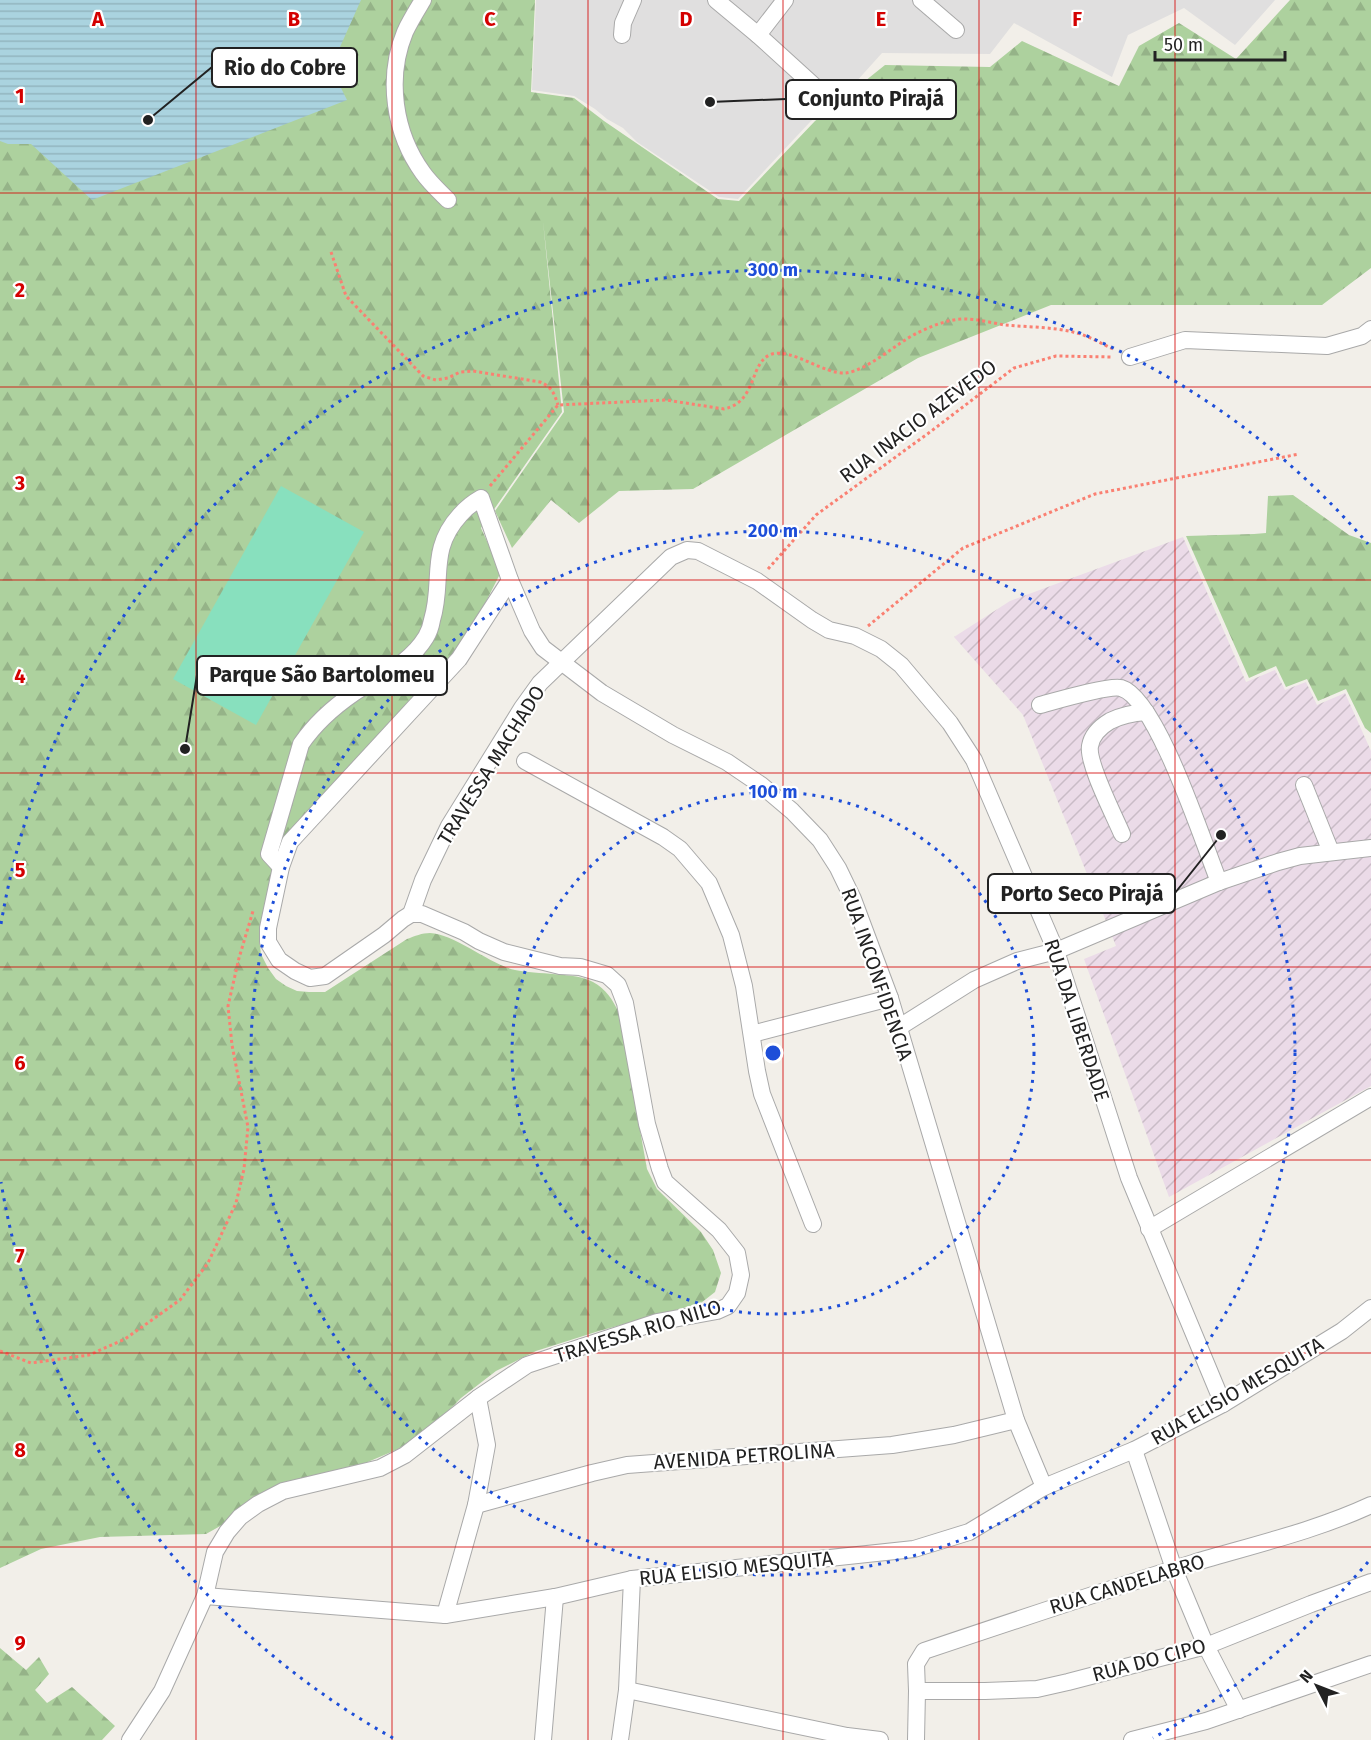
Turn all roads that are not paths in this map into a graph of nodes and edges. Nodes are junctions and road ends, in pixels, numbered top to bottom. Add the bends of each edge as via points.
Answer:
1 (423, 0) edge
2 (633, 0) edge
3 (716, 0) edge
4 (785, 0) edge
5 (921, 0) edge
6 (956, 30) dead end
7 (622, 35) dead end
8 (758, 35) junction
9 (824, 95) dead end
10 (448, 200) dead end
11 (1371, 329) edge
12 (1130, 357) road end
13 (671, 557) joint
14 (510, 580) junction
15 (560, 663) junction
16 (1040, 705) dead end
17 (1146, 712) junction
18 (525, 761) dead end
19 (1304, 785) dead end
20 (1122, 834) dead end
21 (1371, 848) edge
22 (1330, 852) junction
23 (281, 867) junction
24 (1219, 882) junction
25 (411, 914) junction
26 (1056, 951) junction
27 (890, 998) junction
28 (898, 1028) junction
29 (752, 1034) junction
30 (1371, 1097) edge
31 (813, 1224) dead end
32 (1149, 1229) junction
33 (1371, 1308) edge
34 (478, 1398) junction
35 (1224, 1404) junction
36 (1016, 1420) junction
37 (1134, 1450) junction
38 (1044, 1487) junction
39 (476, 1505) junction
40 (1371, 1505) edge
41 (1174, 1569) junction
42 (632, 1579) junction
43 (1371, 1582) edge
44 (205, 1596) junction
45 (555, 1597) junction
46 (445, 1615) junction
47 (1206, 1646) junction
48 (1371, 1664) edge
49 (627, 1690) junction
50 (917, 1691) junction
51 (1239, 1710) junction
52 (130, 1740) edge
53 (543, 1740) edge
54 (620, 1740) edge
55 (880, 1740) edge
56 (916, 1740) edge
57 (1132, 1740) edge

1 - 10 street via 405,32 398,56 396,105 400,130 411,153 423,174
2 - 7 street
3 - 8 street
4 - 8 street
5 - 6 street
8 - 9 street
11 - 12 street via 1362,336 1327,346 1185,340
13 - 15 street, TRAVESSA MACHADO
13 - 26 street, RUA DA LIBERDADE via 687,550 699,551 757,581 812,620 881,649 901,665 950,723 974,760
14 - 15 street, RUA INCONFIDENCIA via 532,631
14 - 23 street via 459,659 290,842
14 - 23 street, RUA INCONFIDENCIA via 481,498 471,503 446,532 439,560 436,609 428,635 417,651 354,693 311,730 301,744 268,854
15 - 25 street, TRAVESSA MACHADO via 522,708 449,826
15 - 27 street, RUA INCONFIDENCIA via 602,693 727,762 792,811 820,840 838,868 854,899
16 - 17 street via 1120,687 1131,693
17 - 20 street via 1133,712 1104,725 1094,734 1090,748 1092,762
17 - 24 street via 1172,761
18 - 29 street via 663,837 680,849 709,883 731,936
19 - 22 street
21 - 22 street
22 - 24 street via 1300,856
23 - 25 street via 268,942 279,960 310,978 325,976
24 - 26 street
25 - 34 street, TRAVESSA RIO NILO via 440,921 504,952 607,975 618,985 625,1003 647,1124 665,1182 719,1230 737,1253 741,1275 737,1293 728,1306 698,1316 657,1322 527,1365
26 - 28 street via 1017,961 974,980
26 - 32 street, RUA DA LIBERDADE
27 - 28 street, RUA INCONFIDENCIA
27 - 29 street
28 - 36 street, RUA INCONFIDENCIA
29 - 31 street via 762,1094
30 - 32 street
32 - 35 street, RUA DA LIBERDADE
33 - 35 street, RUA ELISIO MESQUITA via 1342,1331
34 - 39 street via 487,1445
34 - 44 street, TRAVESSA RIO NILO via 419,1445 380,1468 283,1491 240,1517 215,1552
35 - 37 street, RUA ELISIO MESQUITA
36 - 38 street, RUA INCONFIDENCIA
36 - 39 street, AVENIDA PETROLINA via 892,1445 627,1465
37 - 38 street, RUA ELISIO MESQUITA
37 - 41 street
38 - 42 street, RUA ELISIO MESQUITA via 969,1532 914,1549
39 - 46 street
40 - 41 street, RUA CANDELABRO via 1291,1535
41 - 47 street
41 - 50 street, RUA CANDELABRO via 924,1651 916,1664
42 - 45 street, RUA ELISIO MESQUITA
42 - 49 street
43 - 47 street, RUA DO CIPO
44 - 46 street, RUA ELISIO MESQUITA
44 - 52 street via 162,1691
45 - 46 street, RUA ELISIO MESQUITA
45 - 53 street
47 - 50 street, RUA DO CIPO via 1037,1689
47 - 51 street
48 - 51 street
49 - 54 street
49 - 55 street
50 - 56 street, RUA CANDELABRO
51 - 57 street

